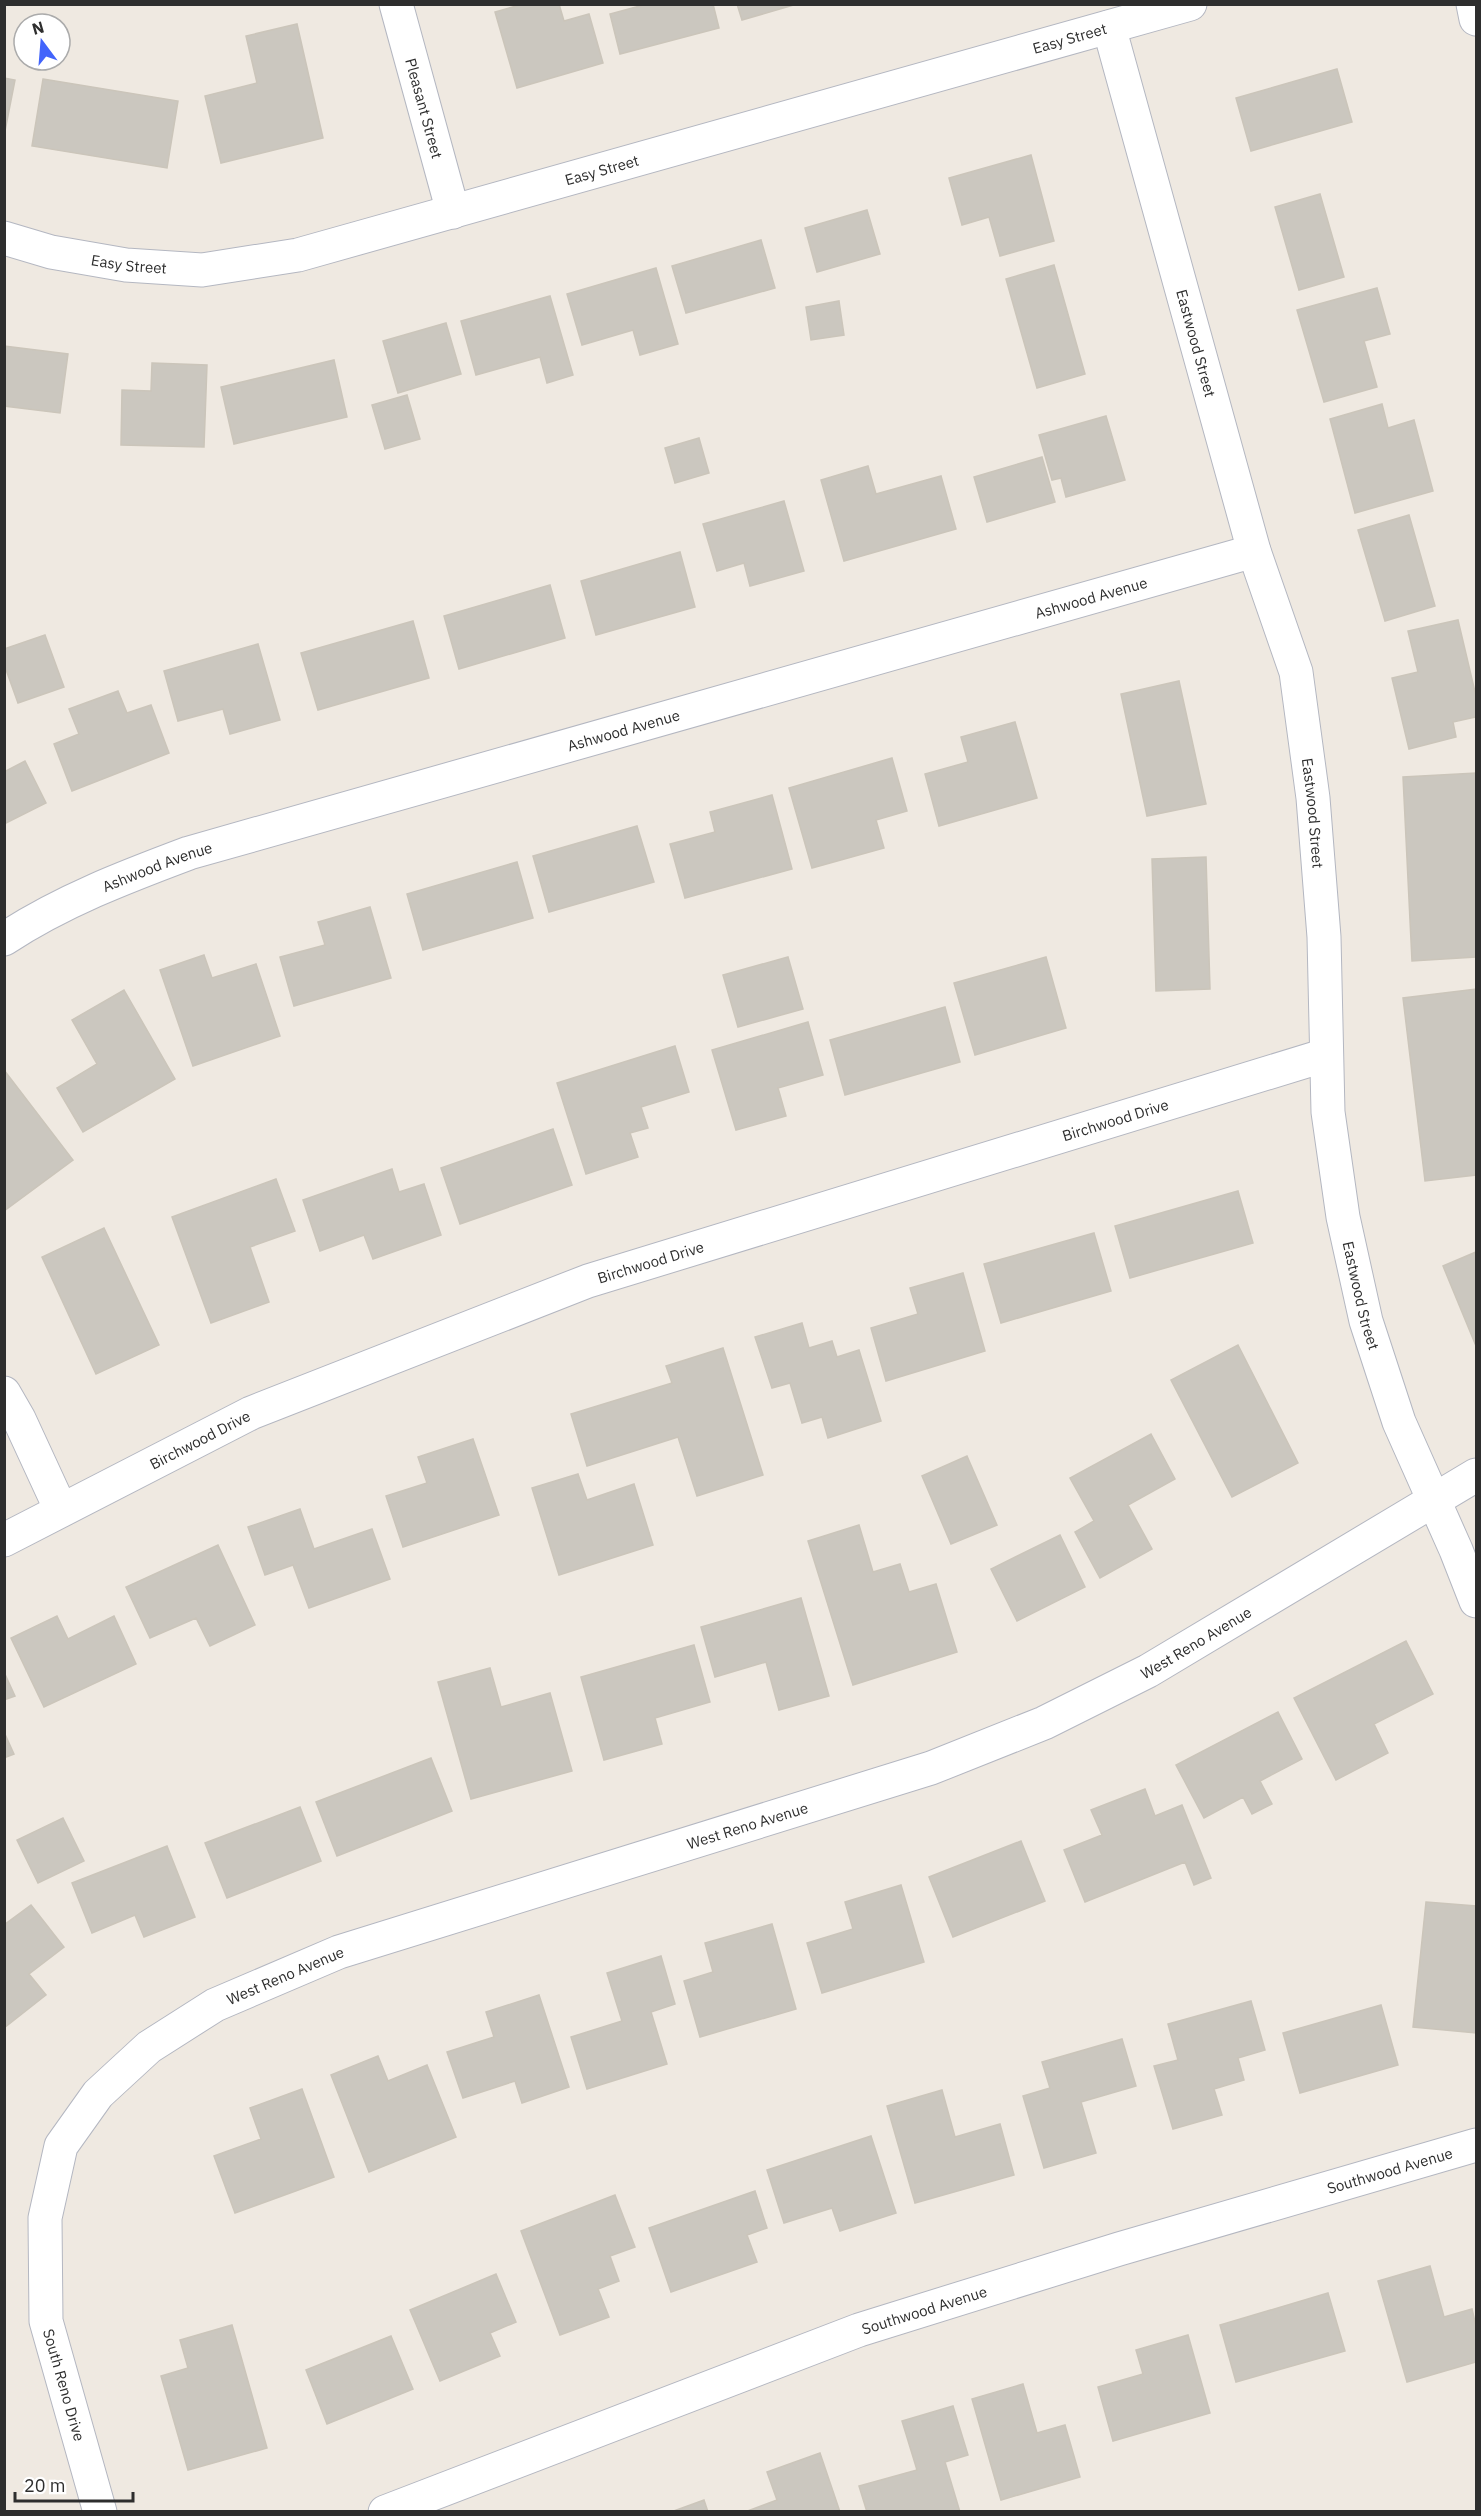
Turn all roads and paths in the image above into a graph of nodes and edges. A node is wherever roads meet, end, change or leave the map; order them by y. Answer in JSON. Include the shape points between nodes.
{"nodes":[{"id":1,"x":396,"y":4,"type":"edge"},
{"id":2,"x":1190,"y":4,"type":"edge"},
{"id":3,"x":1473,"y":4,"type":"edge"},
{"id":4,"x":1476,"y":19,"type":"edge"},
{"id":5,"x":1109,"y":27,"type":"junction"},
{"id":6,"x":453,"y":212,"type":"junction"},
{"id":7,"x":4,"y":238,"type":"edge"},
{"id":8,"x":1254,"y":551,"type":"junction"},
{"id":9,"x":4,"y":939,"type":"edge"},
{"id":10,"x":1326,"y":1055,"type":"junction"},
{"id":11,"x":4,"y":1393,"type":"edge"},
{"id":12,"x":1476,"y":1475,"type":"edge"},
{"id":13,"x":1434,"y":1501,"type":"junction"},
{"id":14,"x":61,"y":1510,"type":"junction"},
{"id":15,"x":4,"y":1540,"type":"edge"},
{"id":16,"x":1476,"y":1601,"type":"edge"},
{"id":17,"x":1476,"y":2145,"type":"edge"},
{"id":18,"x":52,"y":2186,"type":"joint"},
{"id":19,"x":100,"y":2511,"type":"edge"},
{"id":20,"x":385,"y":2511,"type":"edge"}],
"edges":[{"from":1,"to":6,"type":"street","name":"Pleasant Street"},
{"from":2,"to":5,"type":"street","name":"Easy Street"},
{"from":3,"to":4,"type":"street"},
{"from":5,"to":6,"type":"street","name":"Easy Street"},
{"from":5,"to":8,"type":"street","name":"Eastwood Street"},
{"from":6,"to":7,"type":"street","name":"Easy Street","via":[[298,255],[202,270],[126,265],[51,252]]},
{"from":8,"to":9,"type":"street","name":"Ashwood Avenue","via":[[189,853],[106,884]]},
{"from":8,"to":10,"type":"street","name":"Eastwood Street","via":[[1296,672],[1315,821],[1324,937]]},
{"from":10,"to":13,"type":"street","name":"Eastwood Street","via":[[1328,1112],[1343,1217],[1366,1321],[1400,1422]]},
{"from":10,"to":14,"type":"street","name":"Birchwood Drive","via":[[588,1281],[250,1413]]},
{"from":11,"to":14,"type":"street"},
{"from":12,"to":13,"type":"street","name":"West Reno Avenue"},
{"from":13,"to":16,"type":"street","name":"Eastwood Street"},
{"from":13,"to":18,"type":"street","name":"West Reno Avenue","via":[[1148,1671],[1044,1723],[931,1768],[339,1952],[215,2005],[150,2047],[98,2094],[61,2146]]},
{"from":14,"to":15,"type":"street","name":"Birchwood Drive"},
{"from":17,"to":20,"type":"street","name":"Southwood Avenue","via":[[859,2330]]},
{"from":18,"to":19,"type":"street","name":"South Reno Drive","via":[[45,2218],[46,2321]]}]}
